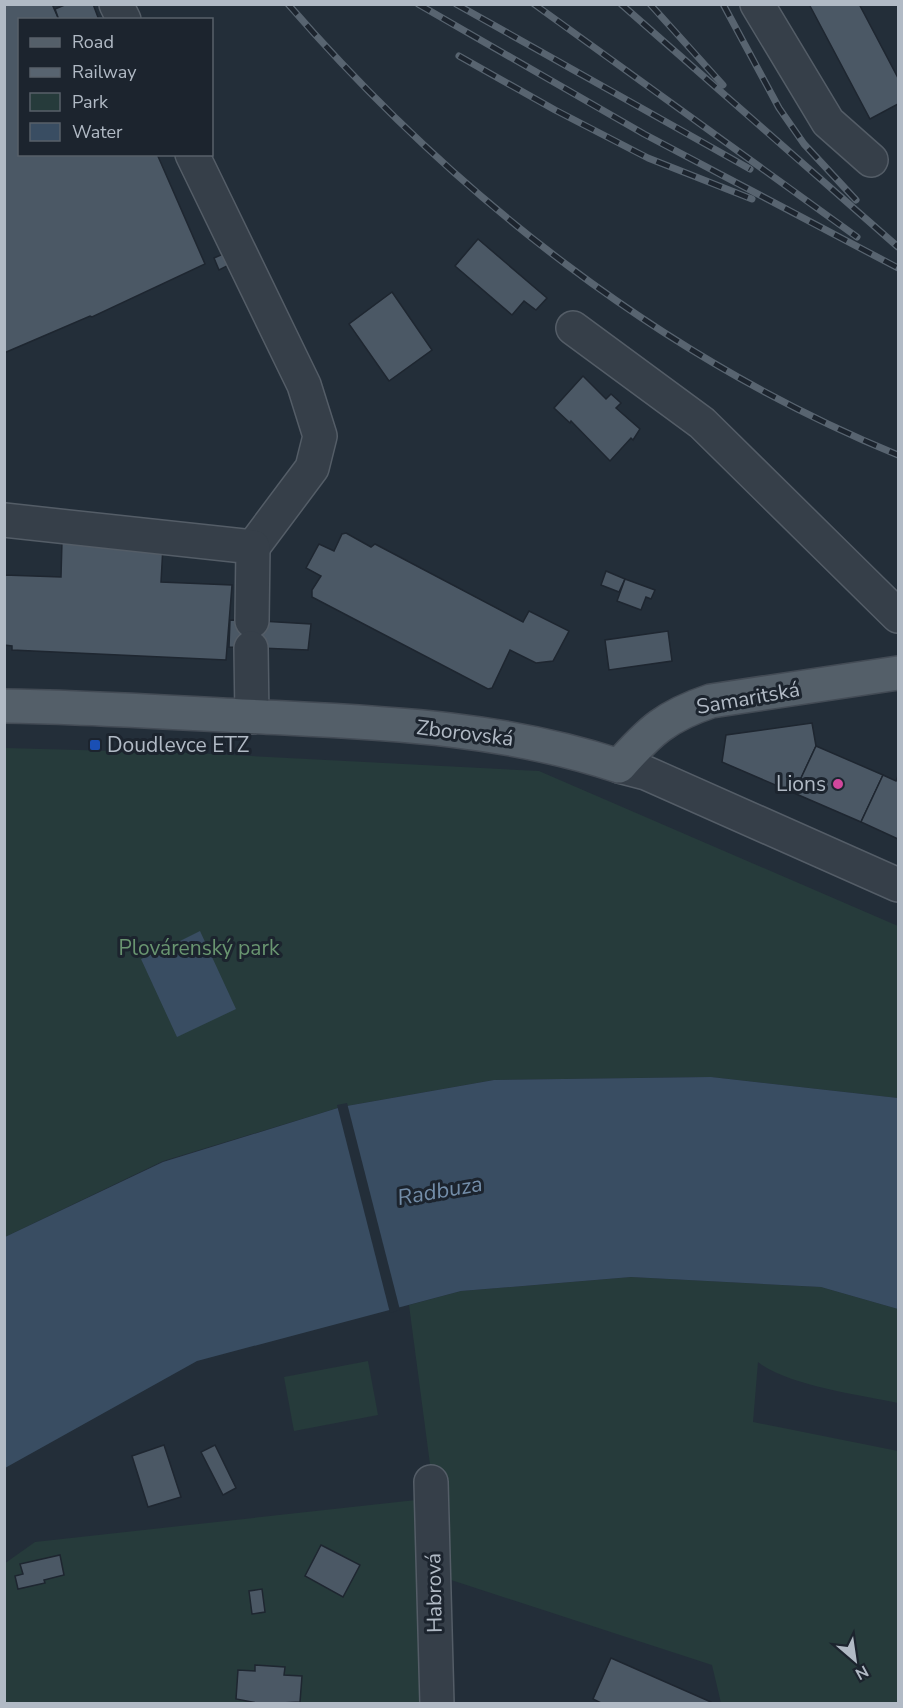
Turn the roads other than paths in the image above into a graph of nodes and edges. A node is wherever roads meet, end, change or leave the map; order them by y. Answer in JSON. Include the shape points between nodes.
{"nodes":[{"id":1,"x":116,"y":4,"type":"edge"},
{"id":2,"x":757,"y":4,"type":"edge"},
{"id":3,"x":123,"y":18,"type":"edge"},
{"id":4,"x":193,"y":156,"type":"edge"},
{"id":5,"x":871,"y":160,"type":"dead end"},
{"id":6,"x":573,"y":328,"type":"dead end"},
{"id":7,"x":4,"y":520,"type":"edge"},
{"id":8,"x":253,"y":547,"type":"junction"},
{"id":9,"x":898,"y":616,"type":"edge"},
{"id":10,"x":898,"y":673,"type":"edge"},
{"id":11,"x":4,"y":706,"type":"edge"},
{"id":12,"x":252,"y":717,"type":"junction"},
{"id":13,"x":619,"y":766,"type":"junction"},
{"id":14,"x":898,"y":885,"type":"edge"},
{"id":15,"x":431,"y":1482,"type":"dead end"},
{"id":16,"x":436,"y":1704,"type":"edge"}],
"edges":[{"from":1,"to":3,"type":"street"},
{"from":2,"to":5,"type":"street","via":[[828,122]]},
{"from":4,"to":8,"type":"street","via":[[304,385],[320,436],[312,468]]},
{"from":6,"to":9,"type":"street","via":[[702,423]]},
{"from":7,"to":8,"type":"street"},
{"from":8,"to":12,"type":"street"},
{"from":10,"to":13,"type":"main road","name":"Samaritská","via":[[711,701],[670,717]]},
{"from":11,"to":12,"type":"main road","name":"Zborovská"},
{"from":12,"to":13,"type":"main road","name":"Zborovská","via":[[442,728],[567,748]]},
{"from":13,"to":14,"type":"street","name":"Zborovská","via":[[646,773]]},
{"from":15,"to":16,"type":"street","name":"Habrová"}]}
